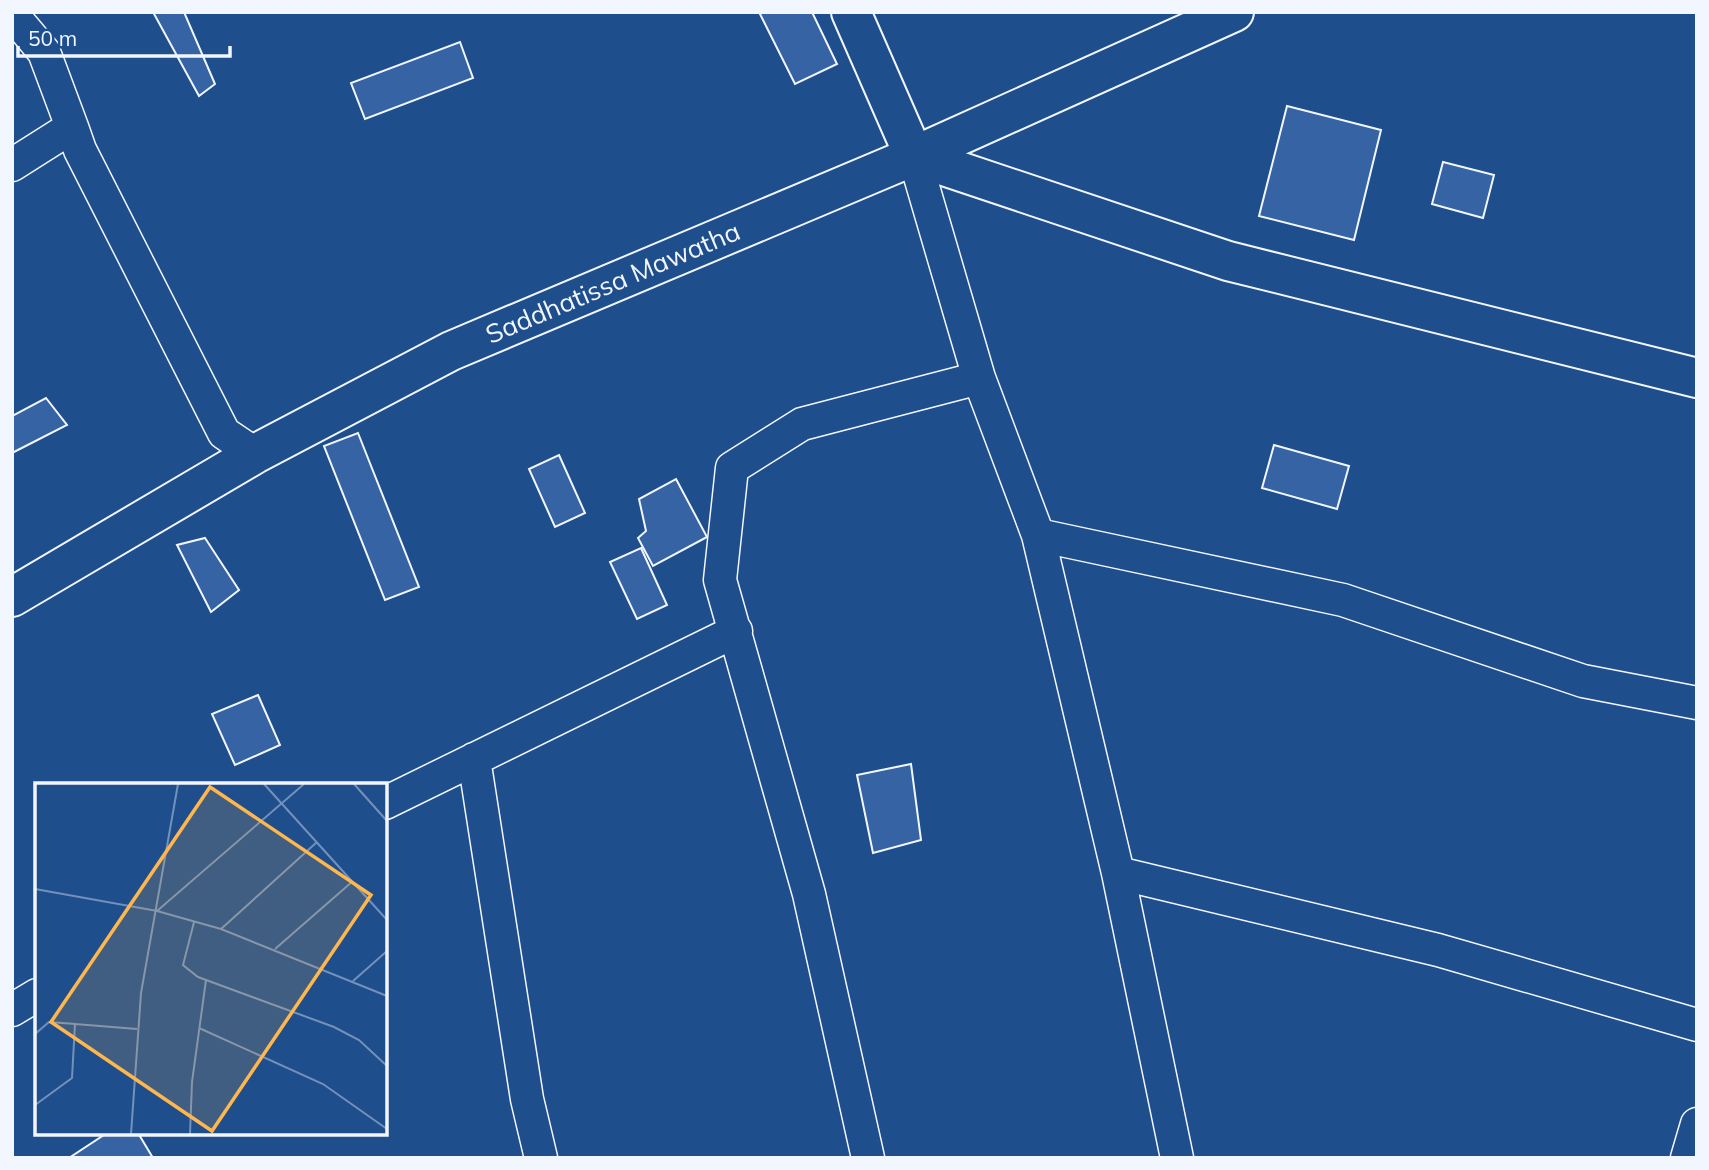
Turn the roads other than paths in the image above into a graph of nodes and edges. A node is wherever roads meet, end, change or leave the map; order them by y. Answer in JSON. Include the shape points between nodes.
{"nodes":[{"id":1,"x":851,"y":12,"type":"edge"},
{"id":2,"x":1234,"y":12,"type":"edge"},
{"id":3,"x":12,"y":13,"type":"edge"},
{"id":4,"x":72,"y":127,"type":"junction"},
{"id":5,"x":914,"y":156,"type":"junction"},
{"id":6,"x":12,"y":165,"type":"edge"},
{"id":7,"x":979,"y":378,"type":"junction"},
{"id":8,"x":1697,"y":378,"type":"edge"},
{"id":9,"x":255,"y":454,"type":"junction"},
{"id":10,"x":1038,"y":535,"type":"junction"},
{"id":11,"x":12,"y":597,"type":"edge"},
{"id":12,"x":736,"y":631,"type":"junction"},
{"id":13,"x":1697,"y":704,"type":"edge"},
{"id":14,"x":474,"y":759,"type":"junction"},
{"id":15,"x":387,"y":802,"type":"edge"},
{"id":16,"x":1118,"y":873,"type":"junction"},
{"id":17,"x":35,"y":996,"type":"edge"},
{"id":18,"x":12,"y":1010,"type":"edge"},
{"id":19,"x":1697,"y":1025,"type":"edge"},
{"id":20,"x":1697,"y":1124,"type":"edge"},
{"id":21,"x":541,"y":1158,"type":"edge"},
{"id":22,"x":868,"y":1158,"type":"edge"},
{"id":23,"x":1177,"y":1158,"type":"edge"},
{"id":24,"x":1687,"y":1158,"type":"edge"}],
"edges":[{"from":1,"to":5,"type":"main road"},
{"from":2,"to":5,"type":"main road","name":"Saddhatissa Mawatha"},
{"from":3,"to":4,"type":"street","via":[[44,52]]},
{"from":4,"to":6,"type":"street"},
{"from":4,"to":9,"type":"street","via":[[224,433]]},
{"from":5,"to":7,"type":"street"},
{"from":5,"to":8,"type":"main road","via":[[1228,261]]},
{"from":5,"to":9,"type":"main road","name":"Saddhatissa Mawatha","via":[[451,351]]},
{"from":7,"to":10,"type":"street"},
{"from":7,"to":12,"type":"street","via":[[802,424],[732,468],[720,580]]},
{"from":9,"to":11,"type":"main road","name":"Saddhatissa Mawatha"},
{"from":10,"to":13,"type":"street","via":[[1343,600],[1583,681]]},
{"from":10,"to":16,"type":"street"},
{"from":12,"to":14,"type":"street"},
{"from":12,"to":22,"type":"street","via":[[809,894]]},
{"from":14,"to":15,"type":"street"},
{"from":14,"to":21,"type":"street","via":[[527,1099]]},
{"from":16,"to":19,"type":"street","via":[[1438,950]]},
{"from":16,"to":23,"type":"street"},
{"from":17,"to":18,"type":"street"},
{"from":20,"to":24,"type":"street"}]}
